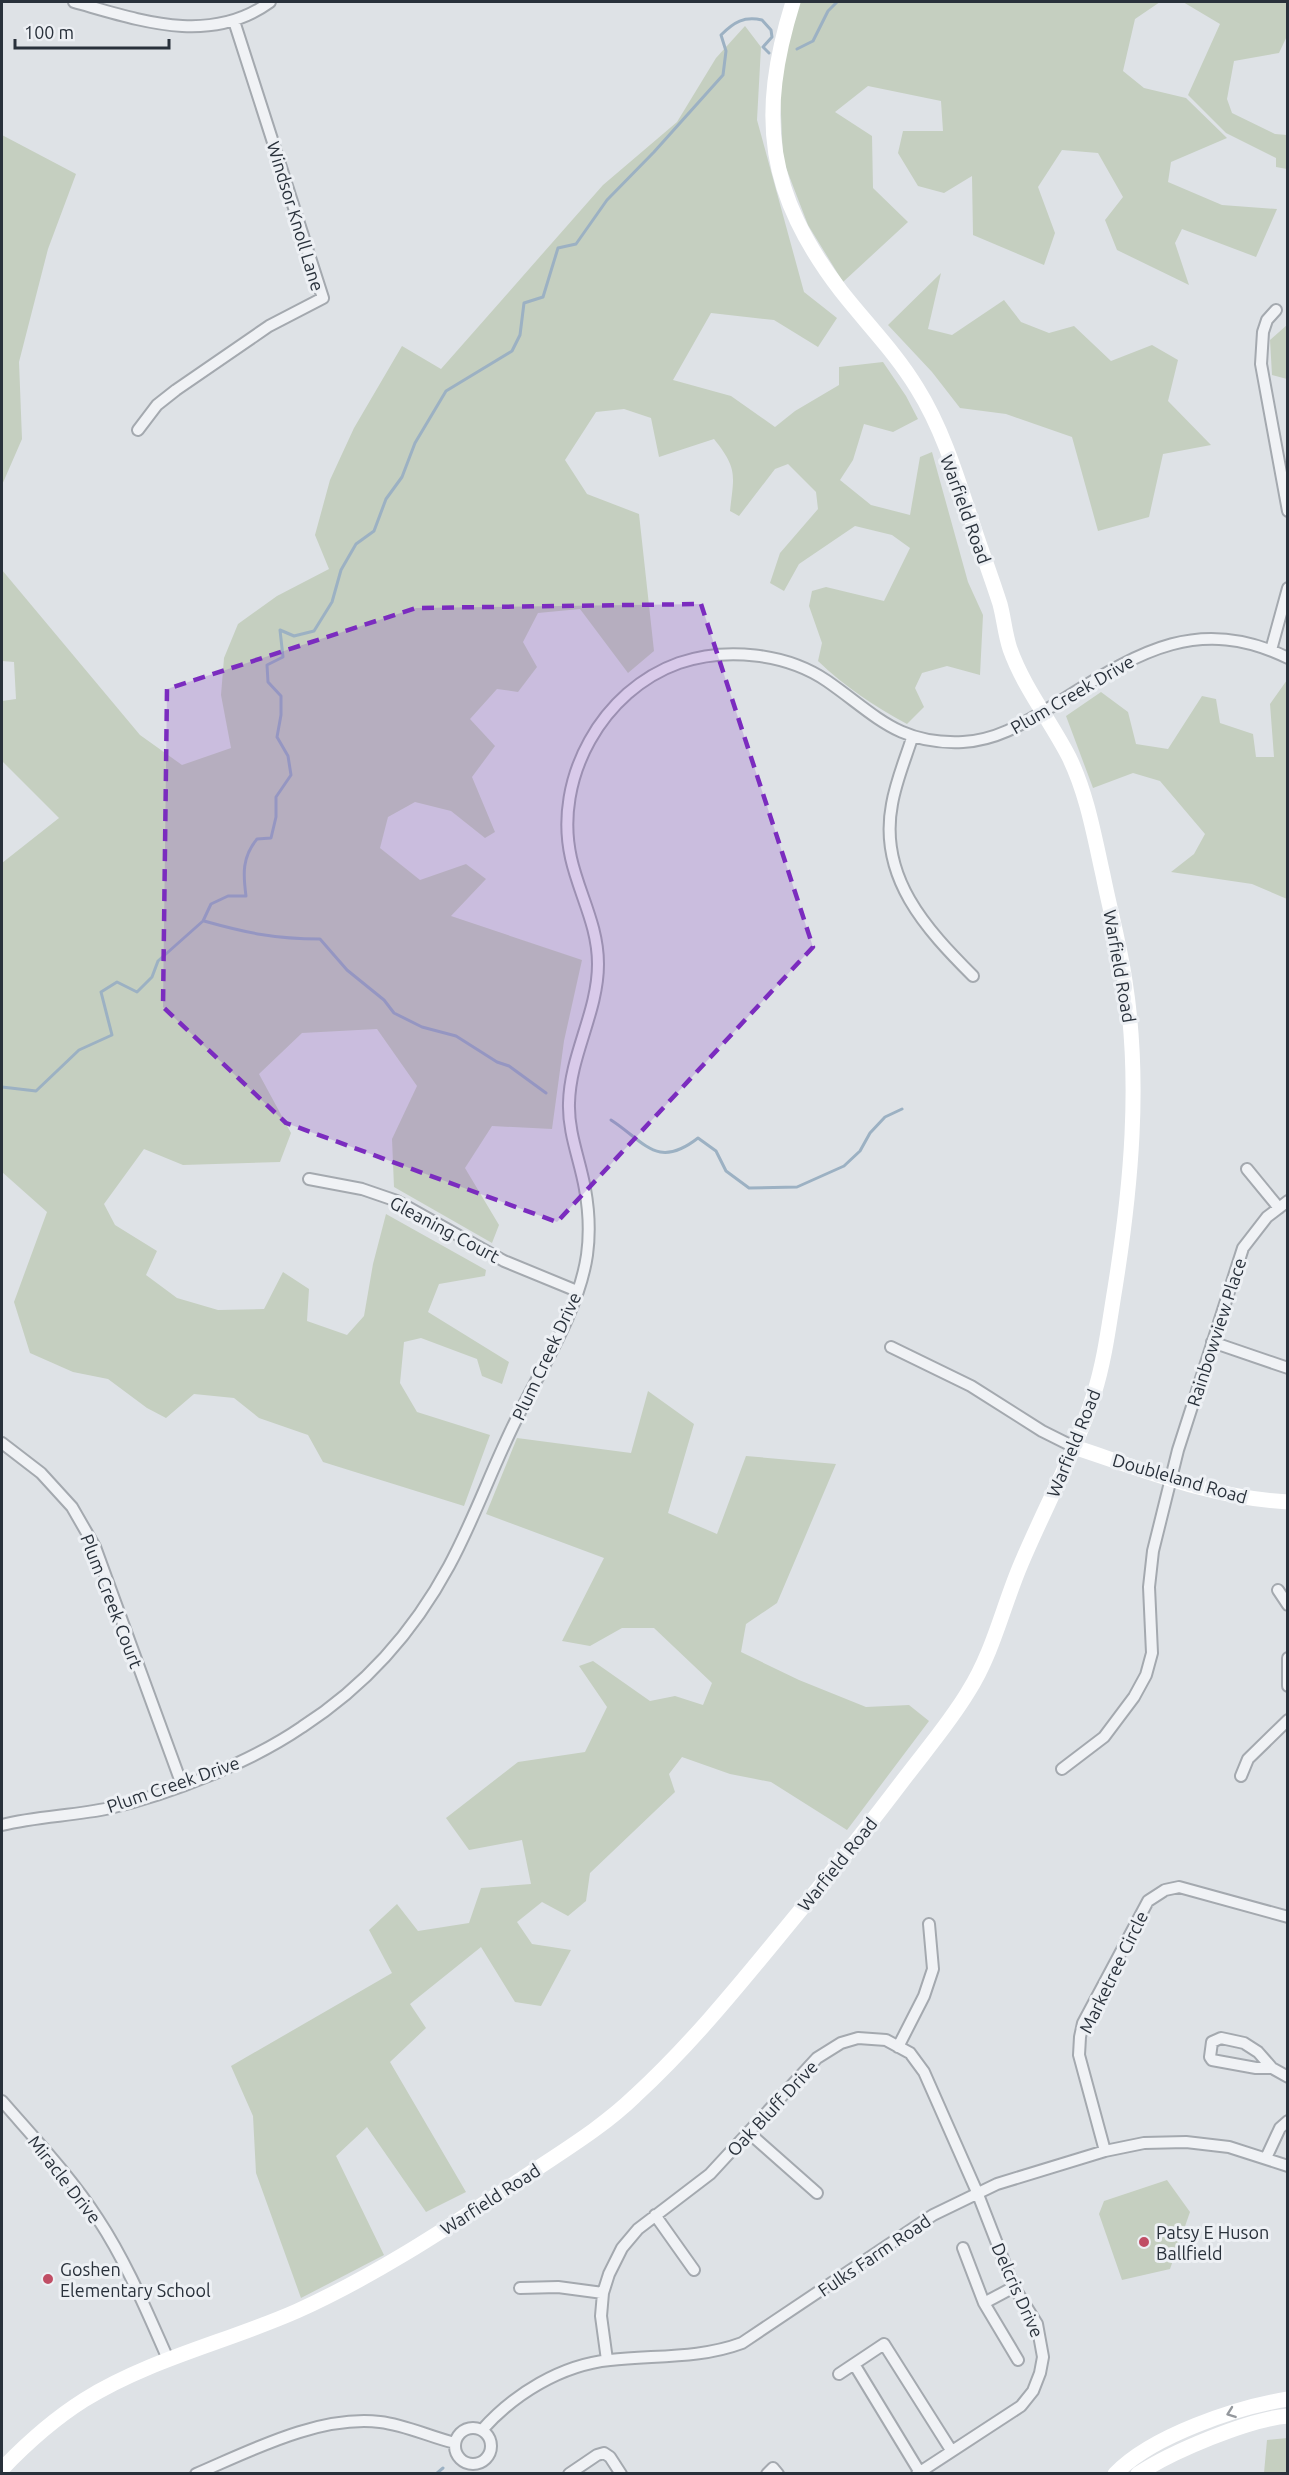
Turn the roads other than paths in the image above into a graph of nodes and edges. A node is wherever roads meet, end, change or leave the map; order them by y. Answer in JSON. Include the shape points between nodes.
{"nodes":[{"id":1,"x":74,"y":2,"type":"edge"},
{"id":2,"x":270,"y":2,"type":"edge"},
{"id":3,"x":793,"y":2,"type":"edge"},
{"id":4,"x":234,"y":21,"type":"junction"},
{"id":5,"x":1276,"y":310,"type":"dead end"},
{"id":6,"x":138,"y":430,"type":"dead end"},
{"id":7,"x":1287,"y":511,"type":"edge"},
{"id":8,"x":1287,"y":588,"type":"edge"},
{"id":9,"x":1271,"y":650,"type":"junction"},
{"id":10,"x":1287,"y":658,"type":"edge"},
{"id":11,"x":1043,"y":712,"type":"junction"},
{"id":12,"x":912,"y":738,"type":"junction"},
{"id":13,"x":973,"y":976,"type":"dead end"},
{"id":14,"x":1247,"y":1169,"type":"dead end"},
{"id":15,"x":309,"y":1179,"type":"dead end"},
{"id":16,"x":1283,"y":1204,"type":"edge"},
{"id":17,"x":577,"y":1291,"type":"junction"},
{"id":18,"x":1212,"y":1342,"type":"junction"},
{"id":19,"x":891,"y":1347,"type":"dead end"},
{"id":20,"x":1287,"y":1368,"type":"edge"},
{"id":21,"x":2,"y":1443,"type":"edge"},
{"id":22,"x":1074,"y":1447,"type":"junction"},
{"id":23,"x":1171,"y":1479,"type":"junction"},
{"id":24,"x":1287,"y":1502,"type":"edge"},
{"id":25,"x":1278,"y":1590,"type":"dead end"},
{"id":26,"x":1287,"y":1605,"type":"edge"},
{"id":27,"x":1287,"y":1658,"type":"edge"},
{"id":28,"x":1287,"y":1686,"type":"edge"},
{"id":29,"x":1287,"y":1720,"type":"edge"},
{"id":30,"x":1062,"y":1769,"type":"dead end"},
{"id":31,"x":1241,"y":1776,"type":"dead end"},
{"id":32,"x":182,"y":1785,"type":"junction"},
{"id":33,"x":2,"y":1825,"type":"edge"},
{"id":34,"x":1287,"y":1917,"type":"edge"},
{"id":35,"x":929,"y":1924,"type":"dead end"},
{"id":36,"x":898,"y":2047,"type":"junction"},
{"id":37,"x":1272,"y":2068,"type":"junction"},
{"id":38,"x":1287,"y":2077,"type":"edge"},
{"id":39,"x":2,"y":2101,"type":"edge"},
{"id":40,"x":1287,"y":2121,"type":"edge"},
{"id":41,"x":748,"y":2132,"type":"junction"},
{"id":42,"x":1105,"y":2151,"type":"junction"},
{"id":43,"x":1266,"y":2158,"type":"junction"},
{"id":44,"x":1287,"y":2166,"type":"edge"},
{"id":45,"x":977,"y":2192,"type":"junction"},
{"id":46,"x":817,"y":2193,"type":"dead end"},
{"id":47,"x":655,"y":2215,"type":"junction"},
{"id":48,"x":963,"y":2248,"type":"dead end"},
{"id":49,"x":694,"y":2270,"type":"dead end"},
{"id":50,"x":1014,"y":2287,"type":"junction"},
{"id":51,"x":520,"y":2288,"type":"dead end"},
{"id":52,"x":603,"y":2293,"type":"junction"},
{"id":53,"x":984,"y":2303,"type":"junction"},
{"id":54,"x":168,"y":2359,"type":"junction"},
{"id":55,"x":607,"y":2360,"type":"junction"},
{"id":56,"x":1018,"y":2360,"type":"dead end"},
{"id":57,"x":854,"y":2364,"type":"junction"},
{"id":58,"x":839,"y":2374,"type":"dead end"},
{"id":59,"x":1287,"y":2399,"type":"edge"},
{"id":60,"x":1287,"y":2416,"type":"edge"},
{"id":61,"x":482,"y":2430,"type":"junction"},
{"id":62,"x":455,"y":2443,"type":"junction"},
{"id":63,"x":951,"y":2450,"type":"junction"},
{"id":64,"x":482,"y":2468,"type":"edge"},
{"id":65,"x":2,"y":2469,"type":"edge"},
{"id":66,"x":918,"y":2472,"type":"edge"},
{"id":67,"x":196,"y":2474,"type":"edge"},
{"id":68,"x":569,"y":2474,"type":"edge"},
{"id":69,"x":621,"y":2474,"type":"edge"},
{"id":70,"x":767,"y":2474,"type":"edge"},
{"id":71,"x":778,"y":2474,"type":"edge"},
{"id":72,"x":1115,"y":2474,"type":"edge"},
{"id":73,"x":1138,"y":2474,"type":"edge"}],
"edges":[{"from":1,"to":4,"type":"street","via":[[166,26]]},
{"from":2,"to":4,"type":"street"},
{"from":3,"to":11,"type":"street","name":"Warfield Road","via":[[771,109],[782,183],[820,262],[925,401],[970,515],[1001,609],[1007,643]]},
{"from":4,"to":6,"type":"street","name":"Windsor Knoll Lane","via":[[323,298],[269,326],[176,390],[157,405]]},
{"from":5,"to":7,"type":"street","via":[[1263,332],[1261,364]]},
{"from":8,"to":9,"type":"street"},
{"from":9,"to":10,"type":"street","name":"Plum Creek Drive"},
{"from":9,"to":11,"type":"street","name":"Plum Creek Drive","via":[[1219,639],[1166,645],[1126,660]]},
{"from":11,"to":12,"type":"street","name":"Plum Creek Drive","via":[[1011,731],[981,741]]},
{"from":11,"to":22,"type":"street","name":"Warfield Road","via":[[1070,760],[1087,805],[1125,975],[1132,1031],[1131,1156],[1126,1217],[1102,1364]]},
{"from":12,"to":13,"type":"street","via":[[891,807],[895,867],[920,919]]},
{"from":12,"to":17,"type":"street","name":"Plum Creek Drive","via":[[878,721],[822,677],[785,661],[752,654],[709,656],[679,663],[632,689],[602,720],[582,754],[569,797],[568,818],[570,857],[592,919],[598,963],[593,1004],[573,1063],[569,1101],[570,1130],[589,1221],[587,1258]]},
{"from":14,"to":16,"type":"street"},
{"from":15,"to":17,"type":"street","name":"Gleaning Court","via":[[362,1189],[398,1201],[504,1261]]},
{"from":16,"to":18,"type":"street","name":"Rainbowview Place","via":[[1267,1217],[1243,1248]]},
{"from":17,"to":32,"type":"street","name":"Plum Creek Drive","via":[[452,1560],[404,1636],[358,1684],[303,1727],[247,1759]]},
{"from":18,"to":20,"type":"street"},
{"from":18,"to":23,"type":"street","name":"Rainbowview Place"},
{"from":19,"to":22,"type":"street","via":[[971,1386]]},
{"from":21,"to":32,"type":"street","name":"Plum Creek Court","via":[[41,1473],[72,1507],[95,1547]]},
{"from":22,"to":23,"type":"street","name":"Doubleland Road"},
{"from":22,"to":54,"type":"street","name":"Warfield Road","via":[[1016,1577],[984,1664],[958,1709],[838,1864],[696,2035],[639,2092],[572,2145],[453,2224],[350,2286],[289,2315]]},
{"from":23,"to":24,"type":"street","name":"Doubleland Road","via":[[1215,1492]]},
{"from":23,"to":30,"type":"street","name":"Rainbowview Place","via":[[1153,1551],[1149,1587],[1152,1653],[1146,1675],[1104,1737]]},
{"from":25,"to":26,"type":"street"},
{"from":27,"to":28,"type":"street"},
{"from":29,"to":31,"type":"street","via":[[1248,1759]]},
{"from":32,"to":33,"type":"street","name":"Plum Creek Drive","via":[[110,1808]]},
{"from":34,"to":42,"type":"street","name":"Marketree Circle","via":[[1179,1887],[1165,1890],[1148,1901],[1083,2023],[1080,2037],[1079,2055]]},
{"from":35,"to":36,"type":"street","via":[[933,1970]]},
{"from":36,"to":41,"type":"street","name":"Oak Bluff Drive","via":[[886,2040],[858,2038],[841,2043],[817,2058]]},
{"from":36,"to":45,"type":"street","name":"Oak Bluff Drive","via":[[910,2053],[924,2072]]},
{"from":37,"to":37,"type":"street","via":[[1244,2043],[1221,2038],[1212,2042],[1212,2060]]},
{"from":37,"to":38,"type":"street"},
{"from":39,"to":54,"type":"street","name":"Miracle Drive","via":[[99,2220],[130,2275]]},
{"from":40,"to":43,"type":"street"},
{"from":41,"to":46,"type":"street"},
{"from":41,"to":47,"type":"street","name":"Oak Bluff Drive","via":[[711,2174]]},
{"from":42,"to":43,"type":"street","name":"Fulks Farm Road","via":[[1186,2142],[1229,2147]]},
{"from":42,"to":45,"type":"street","name":"Fulks Farm Road"},
{"from":43,"to":44,"type":"street","name":"Fulks Farm Road"},
{"from":45,"to":50,"type":"street","name":"Delcris Drive"},
{"from":45,"to":55,"type":"street","name":"Fulks Farm Road","via":[[933,2215],[742,2343],[698,2355]]},
{"from":47,"to":49,"type":"street"},
{"from":47,"to":52,"type":"street","name":"Oak Bluff Drive","via":[[622,2248]]},
{"from":48,"to":53,"type":"street"},
{"from":50,"to":53,"type":"street"},
{"from":50,"to":63,"type":"street","name":"Delcris Drive","via":[[1037,2324],[1041,2339],[1042,2356],[1033,2391],[1022,2406]]},
{"from":51,"to":52,"type":"street","via":[[558,2287]]},
{"from":52,"to":55,"type":"street","name":"Oak Bluff Drive","via":[[601,2316]]},
{"from":53,"to":56,"type":"street"},
{"from":54,"to":65,"type":"street","name":"Warfield Road","via":[[81,2402],[45,2428]]},
{"from":55,"to":61,"type":"street","name":"Fulks Farm Road","via":[[545,2380],[496,2414]]},
{"from":57,"to":58,"type":"street"},
{"from":57,"to":63,"type":"street","via":[[884,2344]]},
{"from":57,"to":66,"type":"street"},
{"from":59,"to":72,"type":"street","one_way":true,"via":[[1254,2404],[1180,2433],[1132,2459]]},
{"from":60,"to":73,"type":"street","via":[[1243,2426]]},
{"from":61,"to":62,"type":"street","via":[[465,2430]]},
{"from":61,"to":64,"type":"street","via":[[491,2446]]},
{"from":62,"to":64,"type":"street","via":[[461,2459]]},
{"from":62,"to":67,"type":"street","via":[[382,2422],[340,2422],[315,2426]]},
{"from":63,"to":66,"type":"street","name":"Delcris Drive"},
{"from":68,"to":69,"type":"street","via":[[604,2453]]},
{"from":70,"to":71,"type":"street","via":[[773,2468]]}]}
